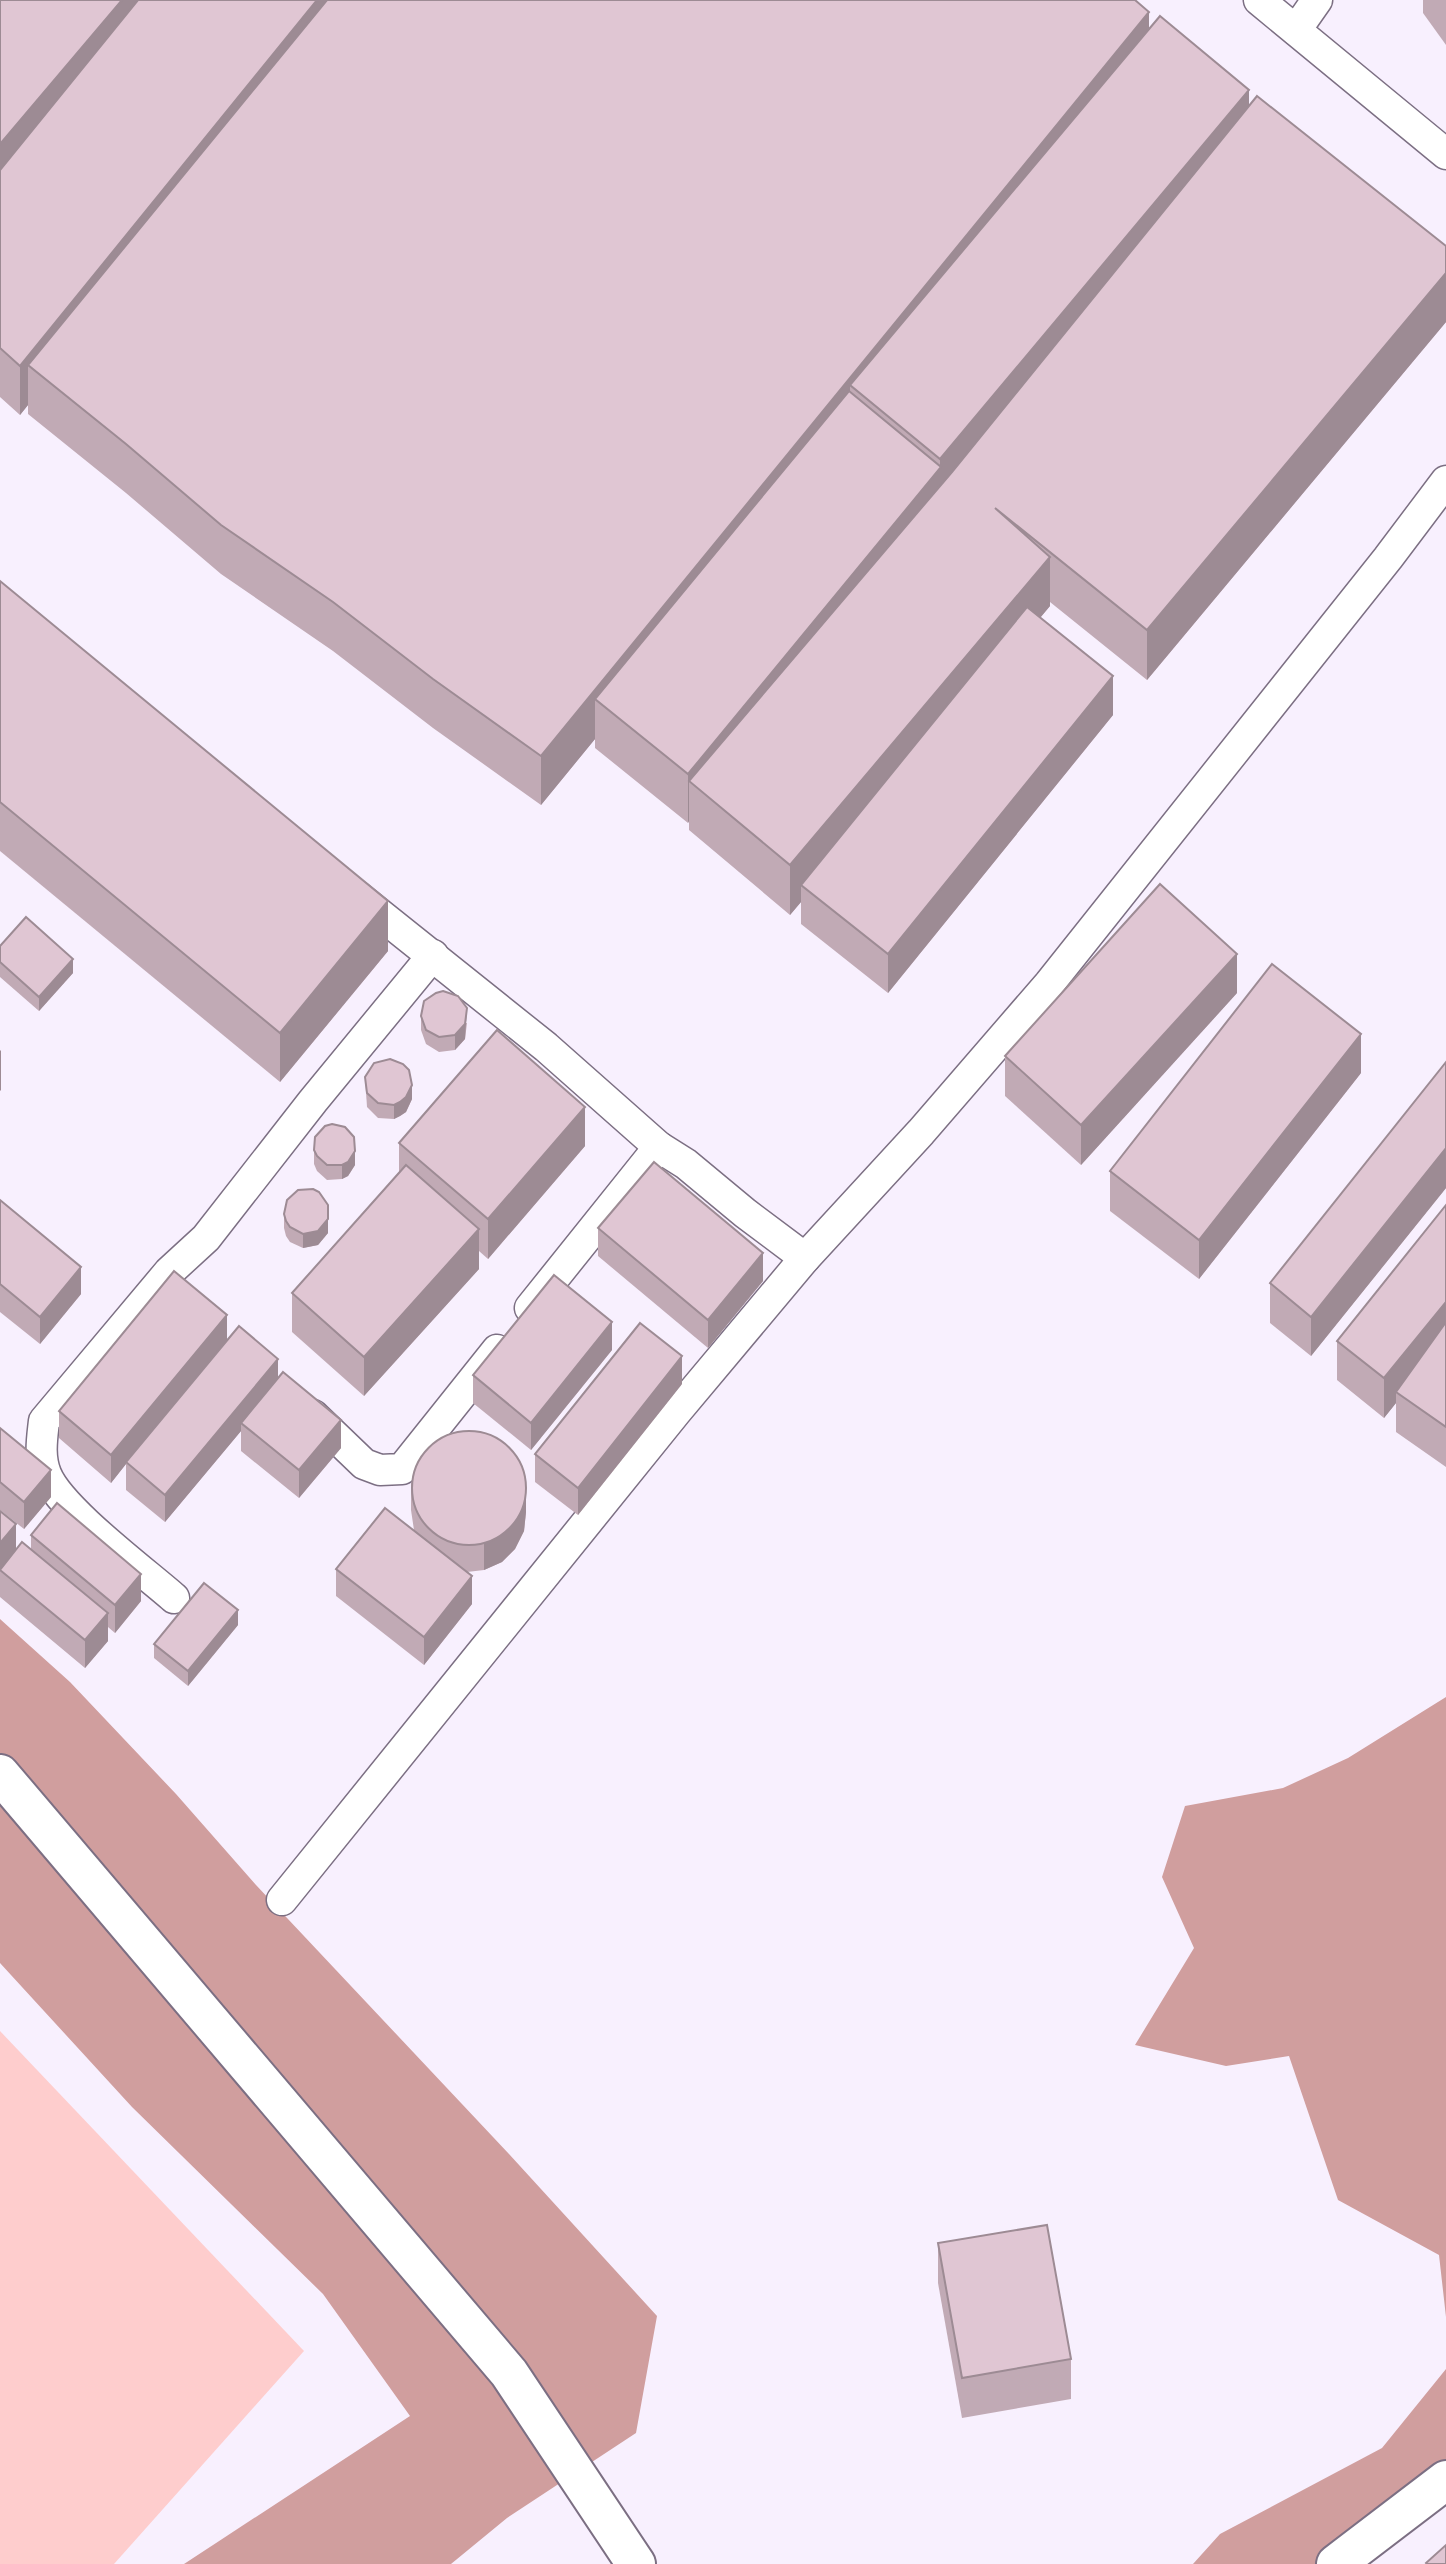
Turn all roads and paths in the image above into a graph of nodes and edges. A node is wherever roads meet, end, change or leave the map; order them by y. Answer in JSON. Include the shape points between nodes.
{"nodes":[{"id":1,"x":1259,"y":0,"type":"edge"},
{"id":2,"x":1317,"y":0,"type":"edge"},
{"id":3,"x":1296,"y":30,"type":"junction"},
{"id":4,"x":1446,"y":154,"type":"edge"},
{"id":5,"x":1446,"y":481,"type":"edge"},
{"id":6,"x":335,"y":879,"type":"edge"},
{"id":7,"x":433,"y":955,"type":"junction"},
{"id":8,"x":659,"y":1147,"type":"junction"},
{"id":9,"x":806,"y":1258,"type":"junction"},
{"id":10,"x":295,"y":1397,"type":"edge"},
{"id":11,"x":174,"y":1598,"type":"dead end"},
{"id":12,"x":0,"y":1774,"type":"edge"},
{"id":13,"x":282,"y":1900,"type":"dead end"},
{"id":14,"x":1446,"y":2480,"type":"edge"},
{"id":15,"x":636,"y":2564,"type":"edge"},
{"id":16,"x":1336,"y":2564,"type":"edge"}],
"edges":[{"from":1,"to":3,"type":"lane"},
{"from":2,"to":3,"type":"lane"},
{"from":3,"to":4,"type":"lane"},
{"from":5,"to":9,"type":"lane","via":[[1049,984]]},
{"from":6,"to":7,"type":"lane"},
{"from":7,"to":8,"type":"lane"},
{"from":7,"to":11,"type":"lane","via":[[206,1238],[178,1282],[44,1421],[40,1451],[47,1476],[70,1508]]},
{"from":8,"to":9,"type":"lane"},
{"from":8,"to":10,"type":"lane","via":[[402,1469],[380,1470],[364,1464]]},
{"from":9,"to":13,"type":"lane","via":[[559,1554]]},
{"from":12,"to":15,"type":"street","via":[[509,2373]]},
{"from":14,"to":16,"type":"street"}]}
